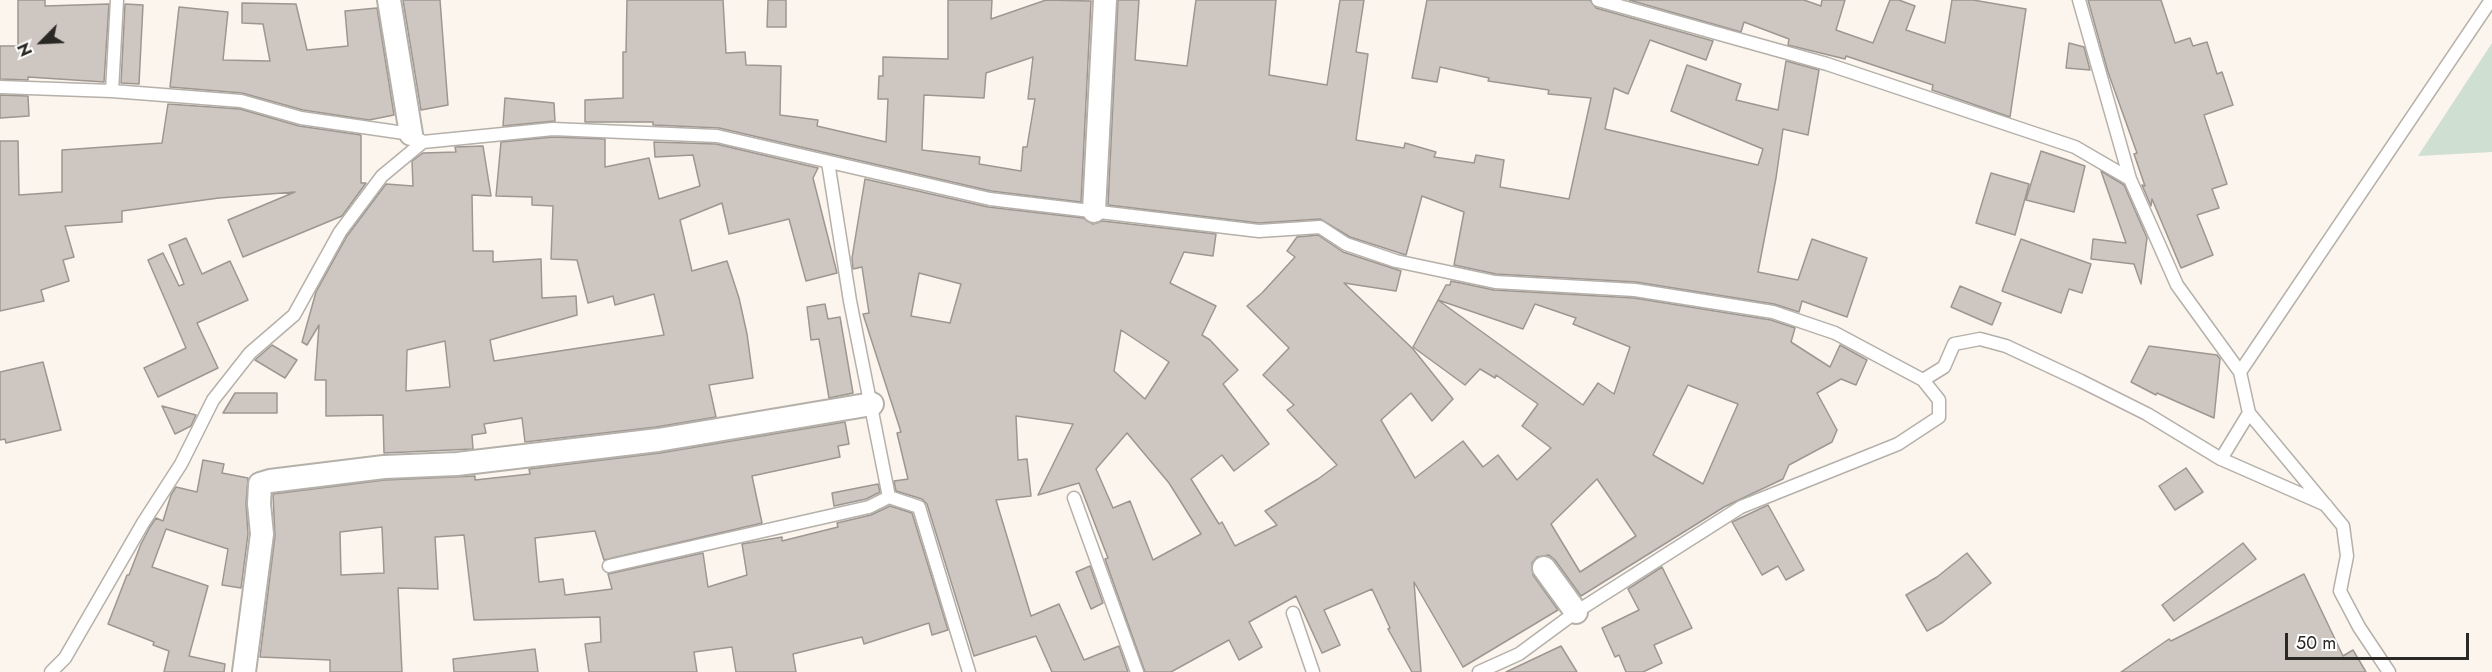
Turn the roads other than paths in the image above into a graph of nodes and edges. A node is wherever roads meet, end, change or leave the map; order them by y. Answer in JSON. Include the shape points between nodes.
{"nodes":[{"id":1,"x":117,"y":0,"type":"edge"},
{"id":2,"x":389,"y":0,"type":"edge"},
{"id":3,"x":1104,"y":0,"type":"edge"},
{"id":4,"x":1598,"y":0,"type":"edge"},
{"id":5,"x":2079,"y":0,"type":"edge"},
{"id":6,"x":2491,"y":0,"type":"edge"},
{"id":7,"x":0,"y":87,"type":"edge"},
{"id":8,"x":112,"y":91,"type":"junction"},
{"id":9,"x":417,"y":138,"type":"junction"},
{"id":10,"x":828,"y":162,"type":"junction"},
{"id":11,"x":2130,"y":179,"type":"junction"},
{"id":12,"x":1094,"y":211,"type":"junction"},
{"id":13,"x":2240,"y":372,"type":"junction"},
{"id":14,"x":1923,"y":380,"type":"junction"},
{"id":15,"x":872,"y":404,"type":"junction"},
{"id":16,"x":2249,"y":413,"type":"junction"},
{"id":17,"x":2221,"y":459,"type":"junction"},
{"id":18,"x":889,"y":497,"type":"junction"},
{"id":19,"x":1074,"y":498,"type":"dead end"},
{"id":20,"x":2326,"y":505,"type":"junction"},
{"id":21,"x":609,"y":566,"type":"dead end"},
{"id":22,"x":1544,"y":568,"type":"dead end"},
{"id":23,"x":1576,"y":612,"type":"junction"},
{"id":24,"x":1293,"y":613,"type":"dead end"},
{"id":25,"x":51,"y":672,"type":"edge"},
{"id":26,"x":243,"y":672,"type":"edge"},
{"id":27,"x":969,"y":672,"type":"edge"},
{"id":28,"x":1137,"y":672,"type":"edge"},
{"id":29,"x":1313,"y":672,"type":"edge"},
{"id":30,"x":1479,"y":672,"type":"edge"},
{"id":31,"x":2389,"y":672,"type":"edge"}],
"edges":[{"from":1,"to":8,"type":"lane"},
{"from":2,"to":9,"type":"street"},
{"from":3,"to":12,"type":"street"},
{"from":4,"to":11,"type":"lane","via":[[1827,64],[2075,147]]},
{"from":5,"to":11,"type":"lane"},
{"from":6,"to":13,"type":"lane"},
{"from":7,"to":8,"type":"lane"},
{"from":8,"to":9,"type":"lane","via":[[241,101],[301,118]]},
{"from":9,"to":10,"type":"lane","via":[[553,129],[717,136]]},
{"from":9,"to":25,"type":"lane","via":[[340,232],[294,315],[250,353],[213,400],[181,464],[65,658]]},
{"from":10,"to":12,"type":"lane","via":[[990,199]]},
{"from":10,"to":15,"type":"lane","via":[[850,300]]},
{"from":11,"to":13,"type":"lane","via":[[2177,285]]},
{"from":12,"to":14,"type":"lane","via":[[1259,231],[1320,227],[1346,244],[1396,261],[1494,282],[1635,290],[1773,312],[1835,333]]},
{"from":13,"to":16,"type":"lane"},
{"from":14,"to":17,"type":"lane","via":[[1944,367],[1954,344],[1980,339],[2006,346],[2147,414]]},
{"from":14,"to":23,"type":"lane","via":[[1939,400],[1940,417],[1898,444],[1741,507]]},
{"from":15,"to":18,"type":"lane"},
{"from":15,"to":26,"type":"street","via":[[658,440],[457,464],[384,467],[260,484],[262,534]]},
{"from":16,"to":17,"type":"lane"},
{"from":16,"to":20,"type":"lane"},
{"from":17,"to":20,"type":"lane"},
{"from":18,"to":21,"type":"lane","via":[[869,507]]},
{"from":18,"to":27,"type":"lane","via":[[919,507]]},
{"from":19,"to":28,"type":"lane"},
{"from":20,"to":31,"type":"lane","via":[[2343,526],[2347,556],[2340,591]]},
{"from":22,"to":23,"type":"street"},
{"from":23,"to":30,"type":"lane","via":[[1519,654]]},
{"from":24,"to":29,"type":"lane"}]}
